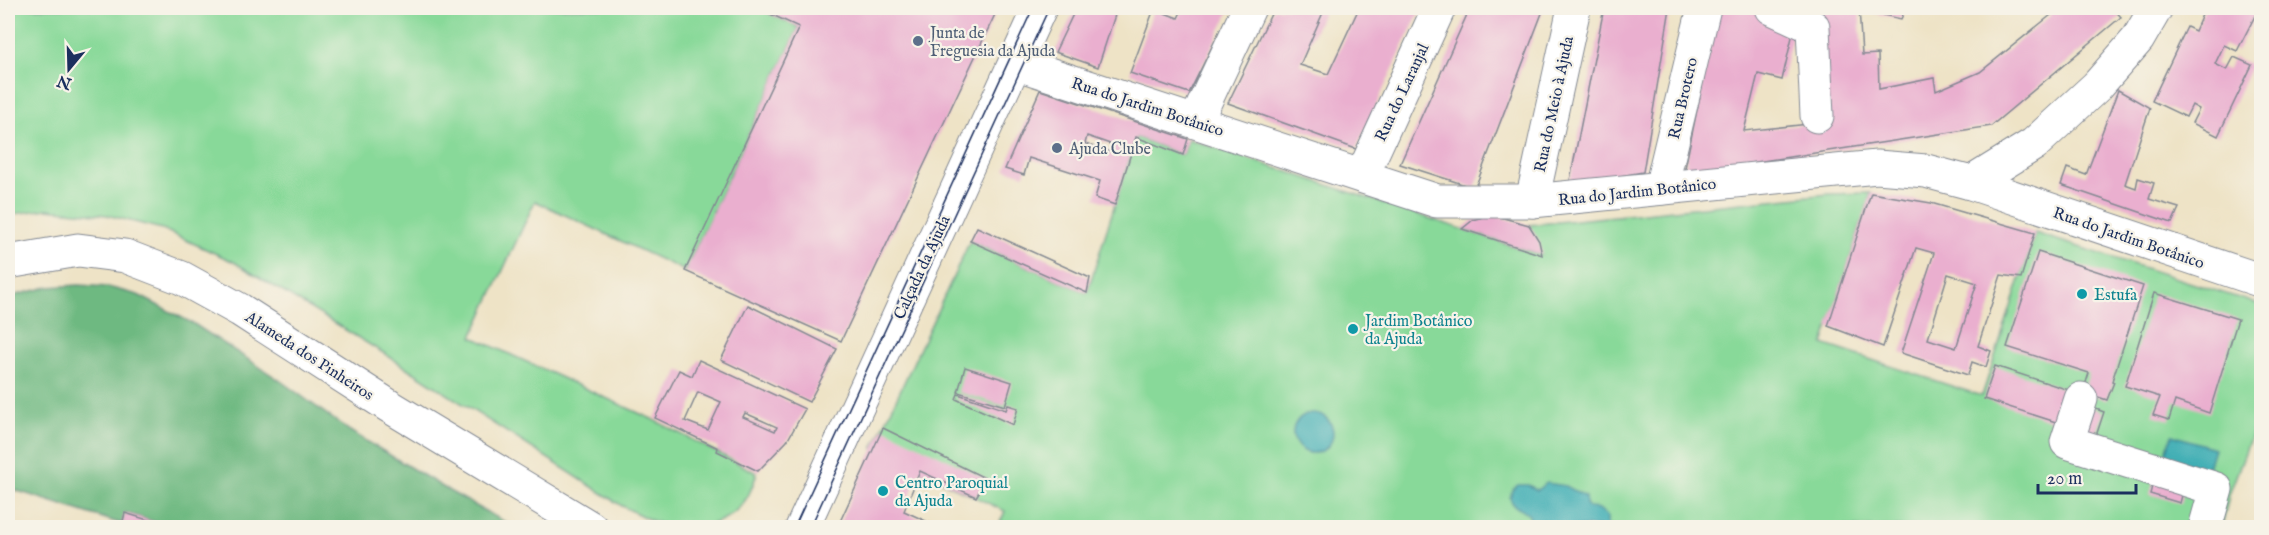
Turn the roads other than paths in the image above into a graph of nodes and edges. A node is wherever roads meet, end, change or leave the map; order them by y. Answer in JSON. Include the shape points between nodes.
{"nodes":[{"id":1,"x":1041,"y":8,"type":"edge"},
{"id":2,"x":1249,"y":8,"type":"edge"},
{"id":3,"x":1439,"y":8,"type":"edge"},
{"id":4,"x":1574,"y":8,"type":"edge"},
{"id":5,"x":1704,"y":8,"type":"edge"},
{"id":6,"x":1772,"y":8,"type":"edge"},
{"id":7,"x":2156,"y":8,"type":"edge"},
{"id":8,"x":1015,"y":63,"type":"junction"},
{"id":9,"x":1817,"y":116,"type":"dead end"},
{"id":10,"x":1196,"y":121,"type":"junction"},
{"id":11,"x":1362,"y":176,"type":"junction"},
{"id":12,"x":1971,"y":183,"type":"junction"},
{"id":13,"x":1661,"y":188,"type":"junction"},
{"id":14,"x":1532,"y":201,"type":"junction"},
{"id":15,"x":8,"y":261,"type":"edge"},
{"id":16,"x":2262,"y":281,"type":"edge"},
{"id":17,"x":2081,"y":399,"type":"dead end"},
{"id":18,"x":591,"y":528,"type":"edge"},
{"id":19,"x":802,"y":528,"type":"edge"},
{"id":20,"x":2205,"y":528,"type":"edge"}],
"edges":[{"from":1,"to":8,"type":"street","name":"Calçada da Ajuda"},
{"from":2,"to":10,"type":"street"},
{"from":3,"to":11,"type":"street","name":"Rua do Laranjal"},
{"from":4,"to":14,"type":"street","name":"Rua do Meio à Ajuda"},
{"from":5,"to":13,"type":"street","name":"Rua Brotero"},
{"from":6,"to":9,"type":"street","via":[[1814,27]]},
{"from":7,"to":12,"type":"street","via":[[2138,39],[2097,86],[2034,144]]},
{"from":8,"to":10,"type":"street","name":"Rua do Jardim Botânico"},
{"from":8,"to":19,"type":"street","name":"Calçada da Ajuda"},
{"from":10,"to":11,"type":"street","name":"Rua do Jardim Botânico"},
{"from":11,"to":14,"type":"street","name":"Rua do Jardim Botânico","via":[[1437,201]]},
{"from":12,"to":13,"type":"street","name":"Rua do Jardim Botânico","via":[[1926,171],[1876,167]]},
{"from":12,"to":16,"type":"street","name":"Rua do Jardim Botânico"},
{"from":13,"to":14,"type":"street","name":"Rua do Jardim Botânico"},
{"from":15,"to":18,"type":"street","name":"Alameda dos Pinheiros","via":[[78,250],[125,255],[182,278]]},
{"from":17,"to":20,"type":"street","via":[[2067,442],[2216,489]]}]}
